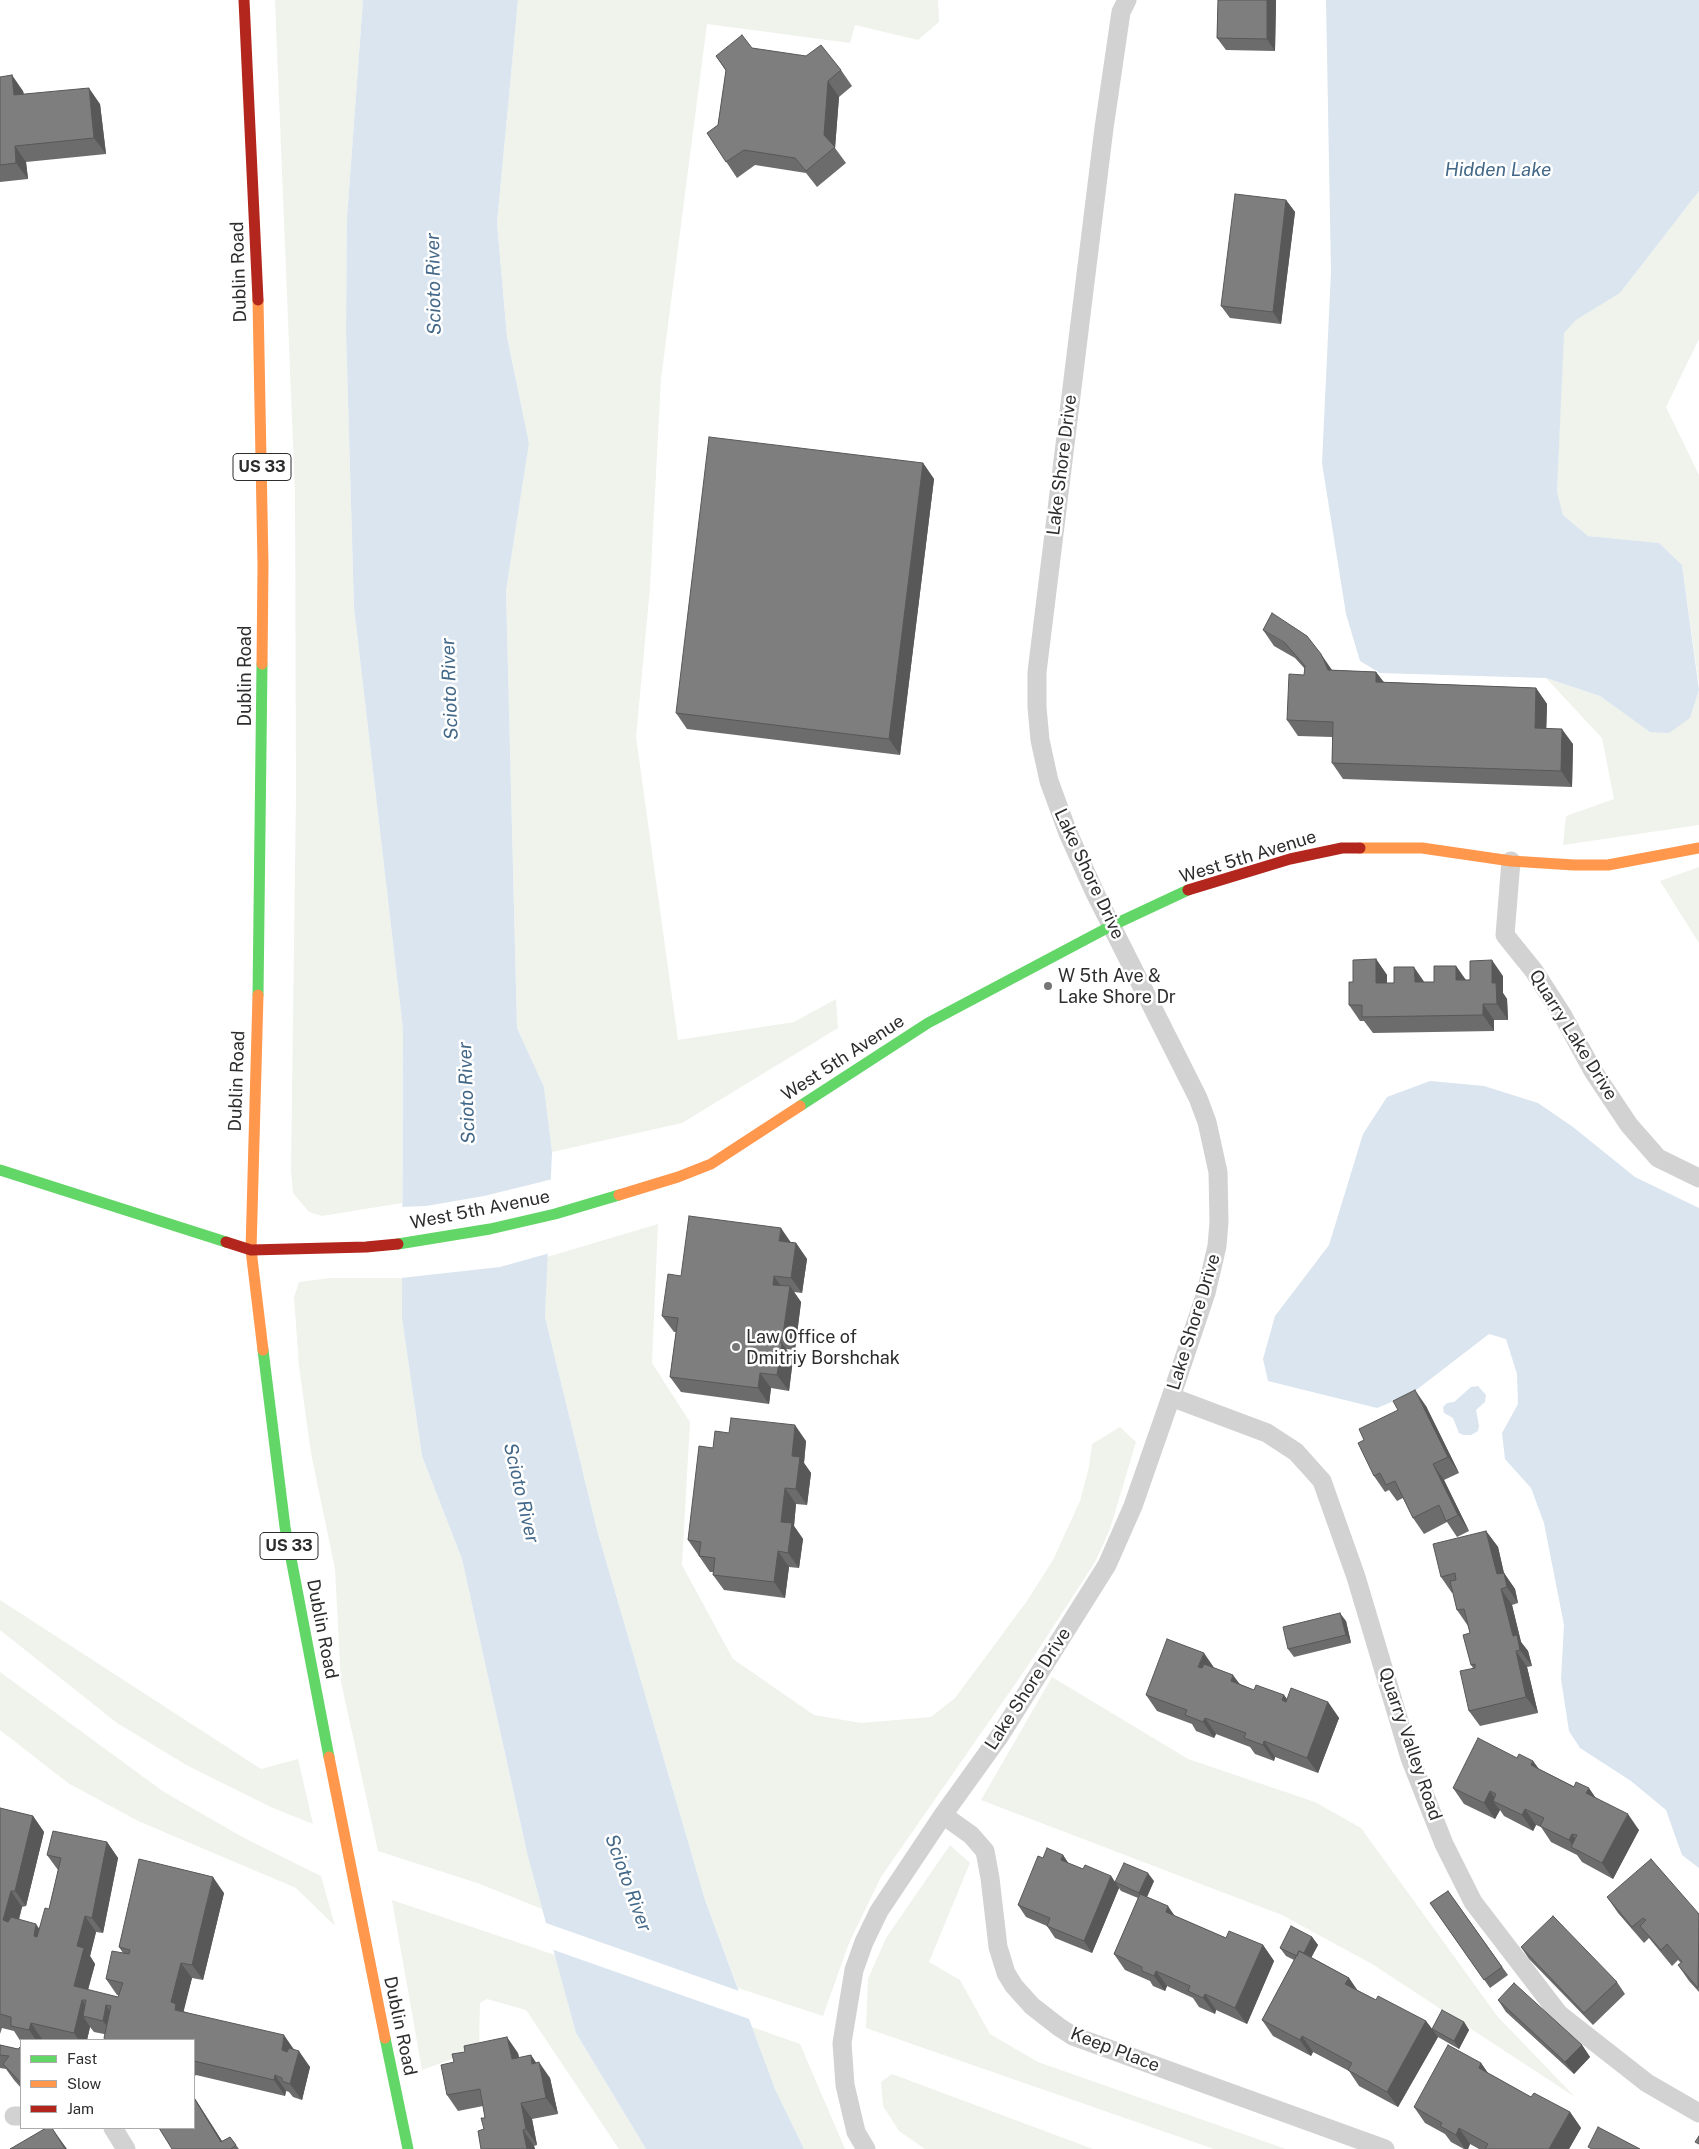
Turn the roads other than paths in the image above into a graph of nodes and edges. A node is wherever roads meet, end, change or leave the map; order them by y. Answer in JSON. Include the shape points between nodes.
{"nodes":[{"id":1,"x":244,"y":0,"type":"edge"},
{"id":2,"x":1127,"y":0,"type":"edge"},
{"id":3,"x":1699,"y":848,"type":"edge"},
{"id":4,"x":1511,"y":861,"type":"junction"},
{"id":5,"x":1112,"y":926,"type":"junction"},
{"id":6,"x":0,"y":1170,"type":"edge"},
{"id":7,"x":1699,"y":1178,"type":"edge"},
{"id":8,"x":250,"y":1250,"type":"junction"},
{"id":9,"x":1171,"y":1397,"type":"junction"},
{"id":10,"x":943,"y":1815,"type":"junction"},
{"id":11,"x":1699,"y":2113,"type":"edge"},
{"id":12,"x":114,"y":2129,"type":"edge"},
{"id":13,"x":126,"y":2149,"type":"edge"},
{"id":14,"x":408,"y":2149,"type":"edge"},
{"id":15,"x":866,"y":2149,"type":"edge"},
{"id":16,"x":1385,"y":2149,"type":"edge"}],
"edges":[{"from":1,"to":8,"type":"main road","name":"Dublin Road","number":"US 33","via":[[258,295],[263,565],[261,876]]},
{"from":2,"to":5,"type":"street","name":"Lake Shore Drive","via":[[1121,12],[1104,128],[1037,672],[1040,740],[1049,781],[1068,833]]},
{"from":3,"to":4,"type":"main road","name":"West 5th Avenue","via":[[1608,865]]},
{"from":4,"to":5,"type":"main road","name":"West 5th Avenue","via":[[1422,848],[1342,848],[1200,885]]},
{"from":4,"to":7,"type":"street","name":"Quarry Lake Drive","via":[[1505,935],[1534,971],[1629,1125],[1658,1158]]},
{"from":5,"to":8,"type":"main road","name":"West 5th Avenue","via":[[928,1023],[711,1164],[554,1214],[490,1229],[416,1242]]},
{"from":5,"to":9,"type":"street","name":"Lake Shore Drive","via":[[1198,1098],[1218,1172],[1219,1222],[1212,1269]]},
{"from":6,"to":8,"type":"main road","name":"West 5th Avenue"},
{"from":8,"to":14,"type":"main road","name":"Dublin Road","number":"US 33","via":[[285,1527],[353,1885]]},
{"from":9,"to":10,"type":"street","name":"Lake Shore Drive","via":[[1133,1506],[1107,1565],[1000,1737]]},
{"from":9,"to":11,"type":"street","name":"Quarry Valley Road","via":[[1266,1433],[1296,1452],[1322,1481],[1356,1577],[1410,1758],[1444,1844],[1473,1902],[1559,2014],[1647,2083]]},
{"from":10,"to":15,"type":"street","name":"Lake Shore Drive","via":[[879,1911],[854,1970],[842,2043],[845,2085],[856,2132]]},
{"from":10,"to":16,"type":"street","name":"Keep Place","via":[[972,1835],[984,1851],[998,1946],[1006,1972],[1032,2006],[1059,2027],[1073,2036]]},
{"from":12,"to":13,"type":"street"}]}
